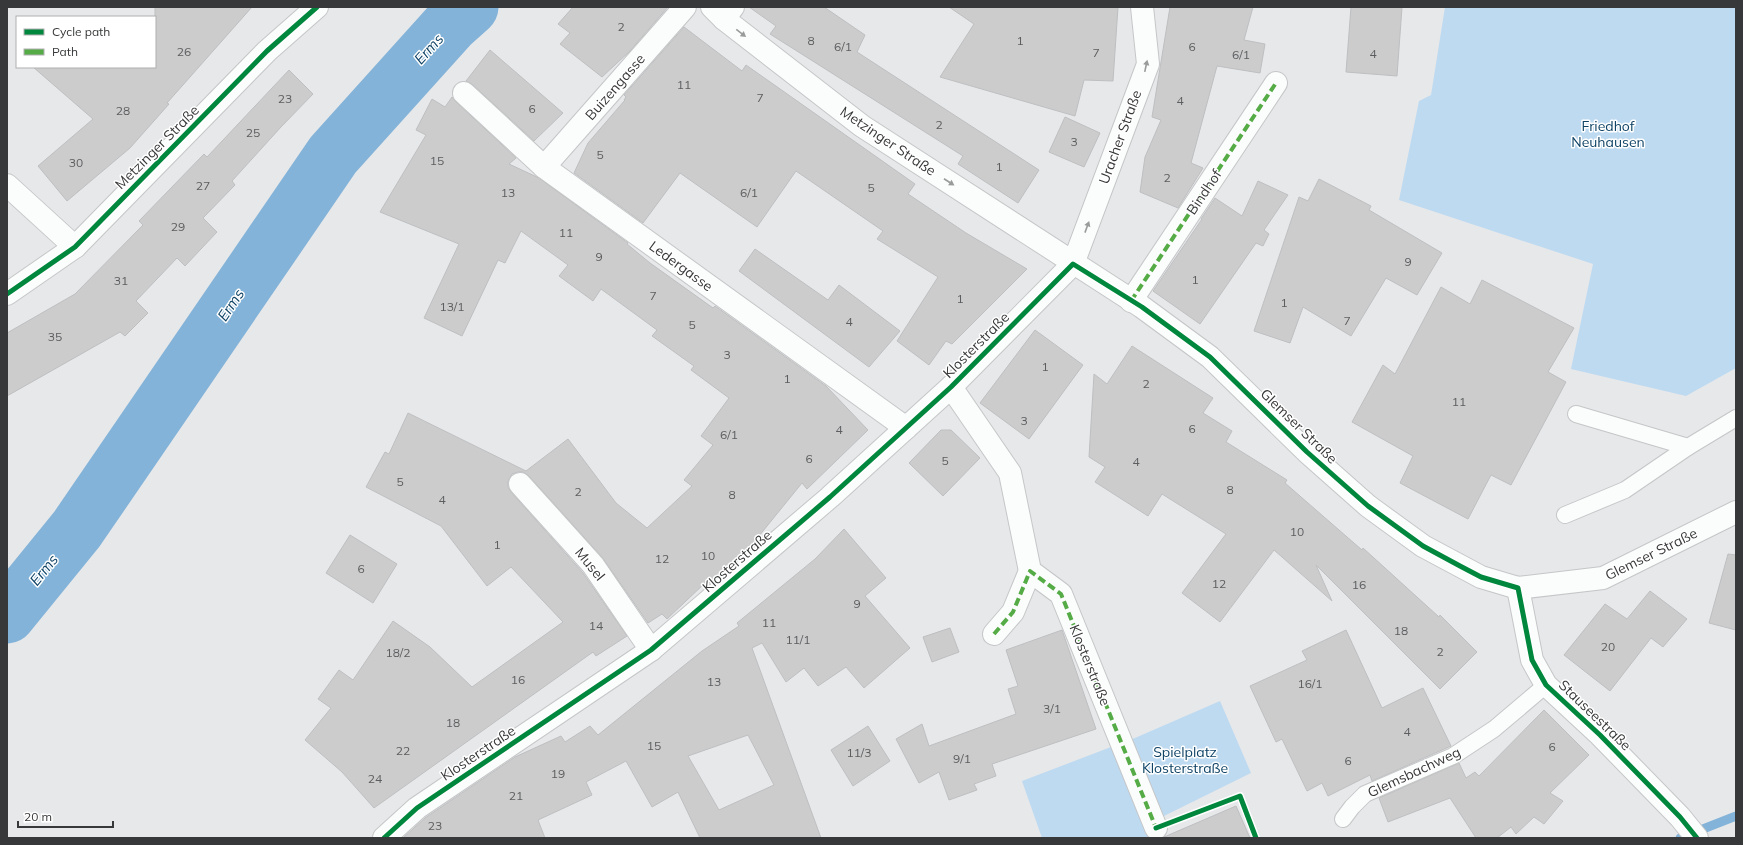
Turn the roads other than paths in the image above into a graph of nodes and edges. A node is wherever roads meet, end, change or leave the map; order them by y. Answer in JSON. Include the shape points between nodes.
{"nodes":[{"id":1,"x":317,"y":7,"type":"edge"},
{"id":2,"x":685,"y":7,"type":"edge"},
{"id":3,"x":1142,"y":7,"type":"edge"},
{"id":4,"x":723,"y":11,"type":"edge"},
{"id":5,"x":1276,"y":83,"type":"dead end"},
{"id":6,"x":464,"y":93,"type":"dead end"},
{"id":7,"x":544,"y":167,"type":"junction"},
{"id":8,"x":7,"y":185,"type":"edge"},
{"id":9,"x":75,"y":247,"type":"junction"},
{"id":10,"x":1073,"y":264,"type":"junction"},
{"id":11,"x":7,"y":294,"type":"edge"},
{"id":12,"x":1131,"y":301,"type":"junction"},
{"id":13,"x":951,"y":387,"type":"junction"},
{"id":14,"x":1576,"y":414,"type":"dead end"},
{"id":15,"x":1736,"y":418,"type":"edge"},
{"id":16,"x":906,"y":428,"type":"junction"},
{"id":17,"x":1688,"y":447,"type":"junction"},
{"id":18,"x":520,"y":484,"type":"dead end"},
{"id":19,"x":1736,"y":512,"type":"edge"},
{"id":20,"x":1565,"y":515,"type":"dead end"},
{"id":21,"x":1030,"y":571,"type":"junction"},
{"id":22,"x":1518,"y":588,"type":"junction"},
{"id":23,"x":994,"y":634,"type":"dead end"},
{"id":24,"x":651,"y":650,"type":"junction"},
{"id":25,"x":1546,"y":685,"type":"junction"},
{"id":26,"x":1343,"y":819,"type":"dead end"},
{"id":27,"x":1156,"y":828,"type":"dead end"},
{"id":28,"x":384,"y":838,"type":"edge"},
{"id":29,"x":1697,"y":838,"type":"edge"}],
"edges":[{"from":1,"to":9,"type":"street","name":"Metzinger Straße","via":[[267,51]]},
{"from":2,"to":7,"type":"street","name":"Buizengasse"},
{"from":10,"to":3,"type":"street","name":"Uracher Straße","one_way":true,"via":[[1148,64]]},
{"from":4,"to":10,"type":"street","name":"Metzinger Straße","one_way":true,"via":[[862,126]]},
{"from":5,"to":12,"type":"street","name":"Bindhof"},
{"from":6,"to":7,"type":"street","name":"Ledergasse"},
{"from":7,"to":16,"type":"street","name":"Ledergasse"},
{"from":8,"to":9,"type":"street"},
{"from":9,"to":11,"type":"street","name":"Metzinger Straße"},
{"from":10,"to":12,"type":"street","name":"Glemser Straße"},
{"from":10,"to":13,"type":"street","name":"Klosterstraße"},
{"from":12,"to":22,"type":"street","name":"Glemser Straße","via":[[1210,357],[1307,452],[1368,506],[1423,546],[1454,563],[1481,577]]},
{"from":13,"to":16,"type":"street","name":"Klosterstraße"},
{"from":13,"to":21,"type":"street","name":"Klosterstraße","via":[[1010,473]]},
{"from":14,"to":17,"type":"lane"},
{"from":15,"to":17,"type":"lane"},
{"from":16,"to":24,"type":"street","name":"Klosterstraße","via":[[830,497]]},
{"from":17,"to":20,"type":"lane","via":[[1624,490]]},
{"from":18,"to":24,"type":"street","name":"Musel","via":[[593,565]]},
{"from":19,"to":22,"type":"street","name":"Glemser Straße","via":[[1603,578]]},
{"from":21,"to":23,"type":"street","via":[[1013,612]]},
{"from":21,"to":27,"type":"street","name":"Klosterstraße","via":[[1061,594]]},
{"from":22,"to":25,"type":"street","name":"Stauseestraße","via":[[1532,660]]},
{"from":24,"to":28,"type":"street","name":"Klosterstraße","via":[[418,808]]},
{"from":25,"to":26,"type":"lane","name":"Glemsbachweg","via":[[1494,729],[1453,756],[1365,794]]},
{"from":25,"to":29,"type":"street","name":"Stauseestraße","via":[[1600,734]]}]}
